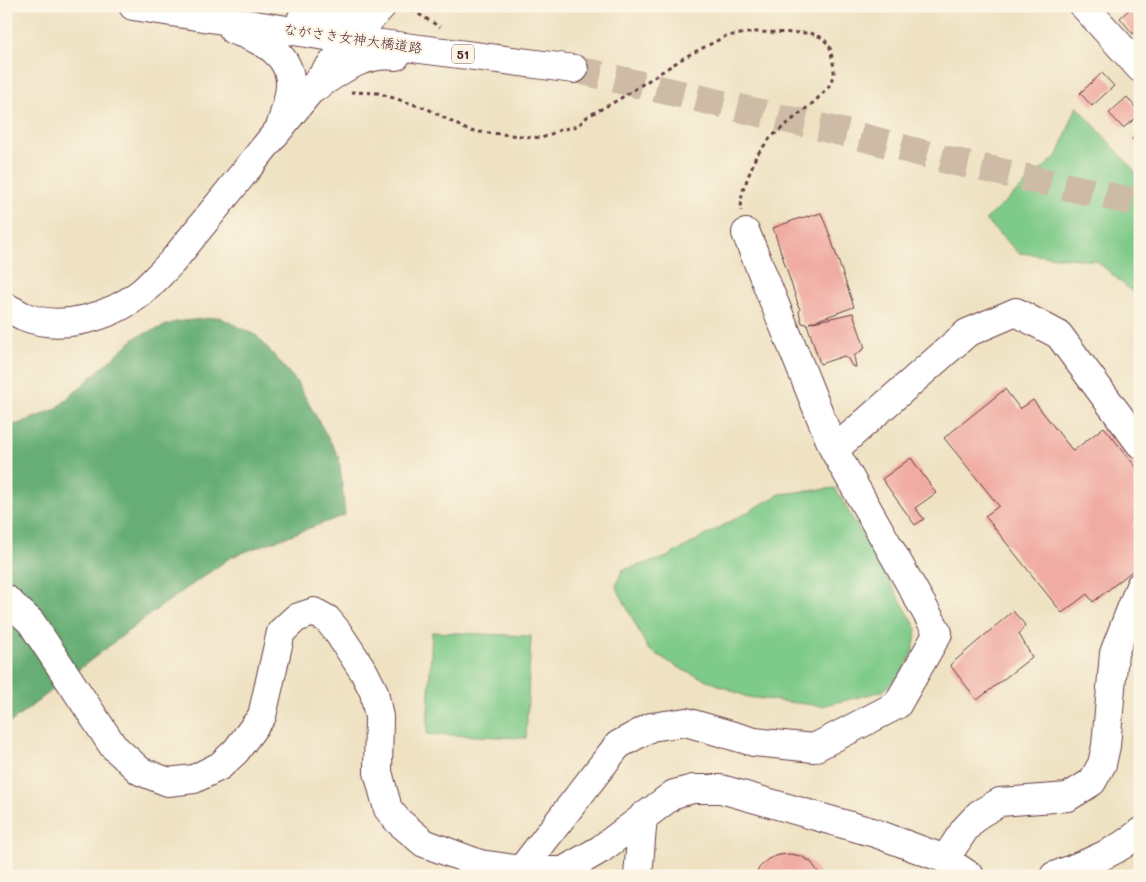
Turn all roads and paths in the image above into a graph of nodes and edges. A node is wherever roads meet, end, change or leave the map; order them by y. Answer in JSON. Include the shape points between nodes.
{"nodes":[{"id":1,"x":132,"y":6,"type":"edge"},
{"id":2,"x":371,"y":6,"type":"edge"},
{"id":3,"x":382,"y":6,"type":"edge"},
{"id":4,"x":1084,"y":6,"type":"edge"},
{"id":5,"x":209,"y":10,"type":"edge"},
{"id":6,"x":351,"y":40,"type":"junction"},
{"id":7,"x":542,"y":63,"type":"junction"},
{"id":8,"x":1140,"y":68,"type":"edge"},
{"id":9,"x":574,"y":69,"type":"tunnel mouth"},
{"id":10,"x":310,"y":91,"type":"junction"},
{"id":11,"x":378,"y":92,"type":"dead end"},
{"id":12,"x":280,"y":128,"type":"junction"},
{"id":13,"x":746,"y":234,"type":"joint"},
{"id":14,"x":6,"y":307,"type":"edge"},
{"id":15,"x":1140,"y":444,"type":"edge"},
{"id":16,"x":834,"y":450,"type":"junction"},
{"id":17,"x":1140,"y":586,"type":"edge"},
{"id":18,"x":6,"y":599,"type":"edge"},
{"id":19,"x":643,"y":816,"type":"junction"},
{"id":20,"x":1140,"y":832,"type":"edge"},
{"id":21,"x":945,"y":859,"type":"junction"},
{"id":22,"x":521,"y":870,"type":"junction"},
{"id":23,"x":638,"y":876,"type":"edge"},
{"id":24,"x":970,"y":876,"type":"edge"},
{"id":25,"x":1054,"y":876,"type":"edge"}],
"edges":[{"from":1,"to":5,"type":"street","name":"ながさき女神大橋道路","number":"51","via":[[169,12]]},
{"from":2,"to":5,"type":"street","via":[[332,20]]},
{"from":3,"to":6,"type":"street"},
{"from":4,"to":8,"type":"street"},
{"from":5,"to":6,"type":"street","name":"ながさき女神大橋道路","number":"51"},
{"from":5,"to":12,"type":"street","via":[[218,24],[248,35],[276,50],[284,59],[290,93]]},
{"from":6,"to":7,"type":"street","name":"ながさき女神大橋道路","number":"51"},
{"from":6,"to":10,"type":"street"},
{"from":7,"to":9,"type":"street","name":"ながさき女神大橋道路","number":"51"},
{"from":7,"to":10,"type":"street","via":[[526,71],[511,72],[421,58],[376,56],[360,60]]},
{"from":10,"to":12,"type":"street"},
{"from":11,"to":13,"type":"path","via":[[428,109],[469,131],[542,138],[578,126],[588,116],[685,57],[726,36],[755,32],[811,33],[823,38],[830,47],[834,74],[828,88],[771,137],[756,156],[742,193],[740,214]]},
{"from":12,"to":14,"type":"street","via":[[172,262],[141,292],[114,310],[84,320],[51,322],[25,316]]},
{"from":13,"to":16,"type":"street"},
{"from":15,"to":16,"type":"street","via":[[1059,335],[1016,312],[967,333]]},
{"from":16,"to":22,"type":"street","via":[[938,633],[897,705],[814,748],[754,742],[686,722],[651,727],[618,744]]},
{"from":17,"to":21,"type":"street","via":[[1114,653],[1106,746],[1102,764],[1092,782],[1068,796],[1000,802],[979,814]]},
{"from":18,"to":22,"type":"street","via":[[31,622],[113,746],[140,771],[168,782],[194,779],[220,766],[236,751],[262,716],[281,632],[296,618],[314,612],[327,619],[337,631],[374,692],[379,717],[378,772],[388,809],[424,843],[480,864]]},
{"from":19,"to":21,"type":"street","via":[[674,794],[693,789],[720,789],[875,833]]},
{"from":19,"to":22,"type":"street","via":[[601,849],[563,871]]},
{"from":19,"to":23,"type":"street"},
{"from":20,"to":25,"type":"street","via":[[1106,854]]},
{"from":21,"to":24,"type":"street"}]}
